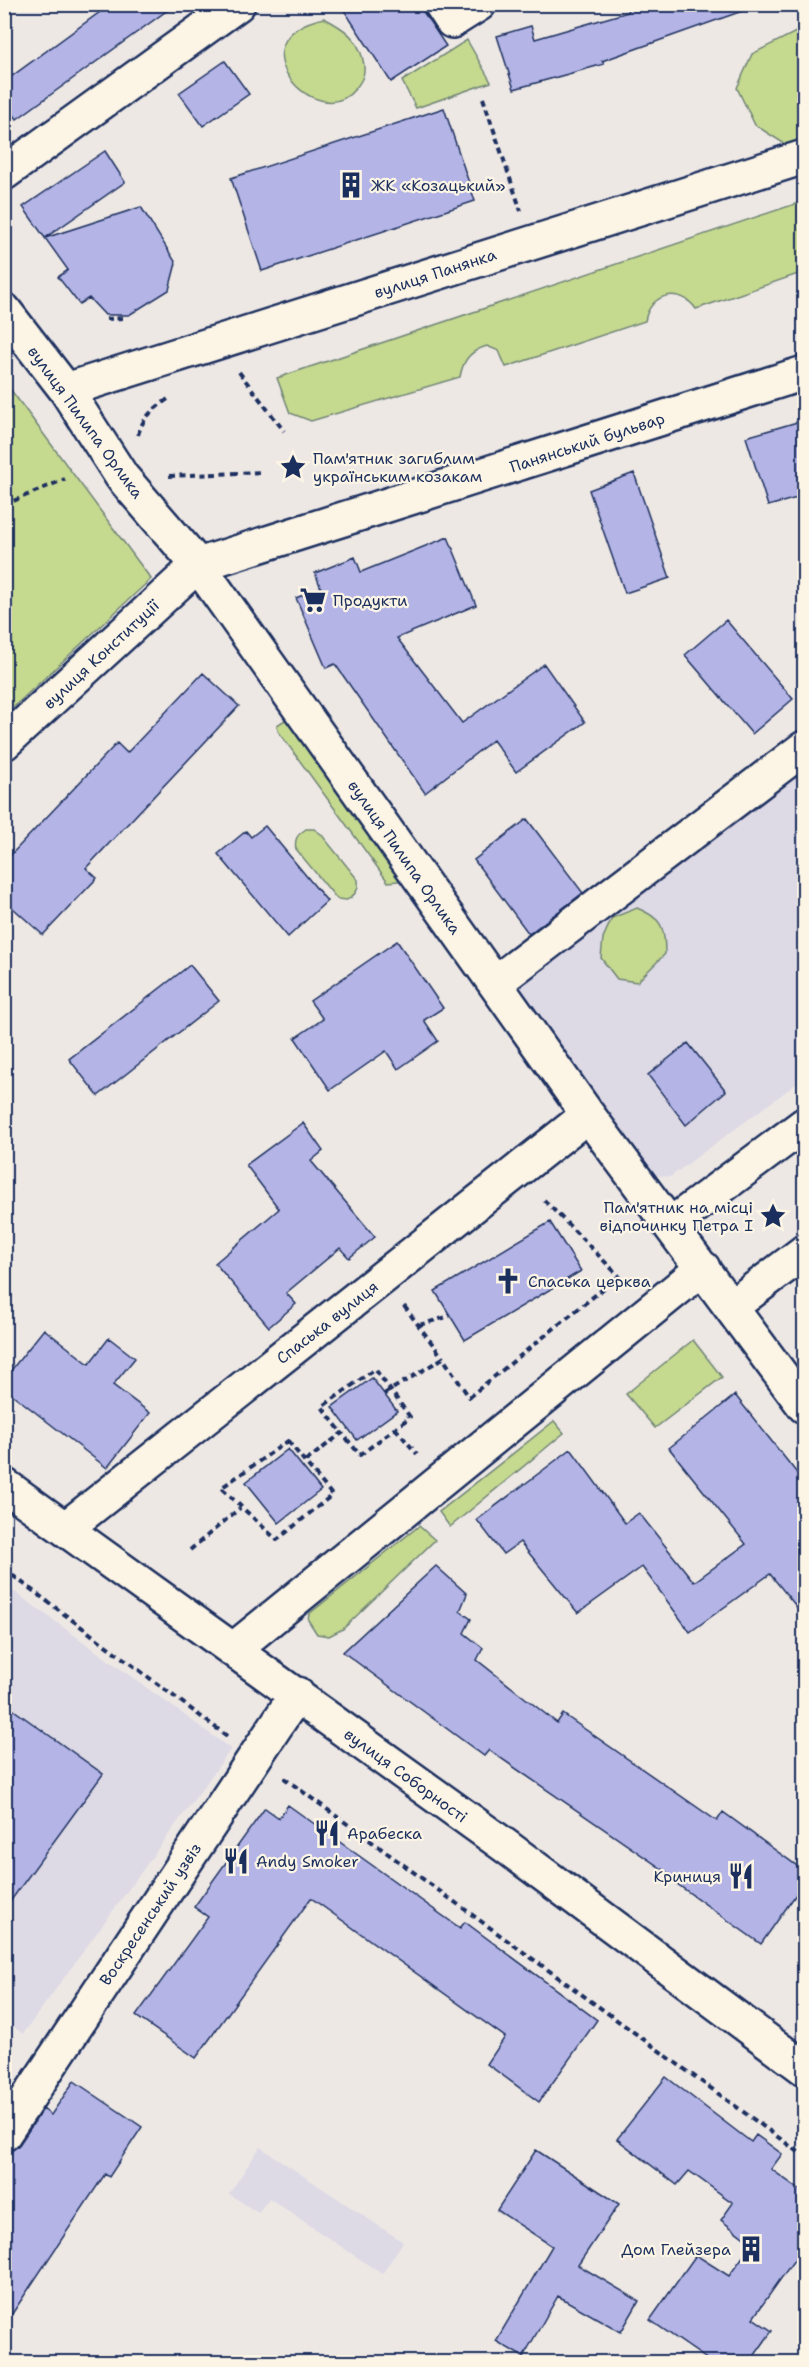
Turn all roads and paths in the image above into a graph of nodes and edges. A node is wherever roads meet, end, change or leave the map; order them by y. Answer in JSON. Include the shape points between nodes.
{"nodes":[{"id":1,"x":238,"y":4,"type":"edge"},
{"id":2,"x":441,"y":4,"type":"edge"},
{"id":3,"x":479,"y":4,"type":"edge"},
{"id":4,"x":483,"y":98,"type":"dead end"},
{"id":5,"x":804,"y":157,"type":"edge"},
{"id":6,"x":4,"y":173,"type":"edge"},
{"id":7,"x":521,"y":212,"type":"dead end"},
{"id":8,"x":4,"y":310,"type":"edge"},
{"id":9,"x":124,"y":318,"type":"dead end"},
{"id":10,"x":106,"y":319,"type":"dead end"},
{"id":11,"x":235,"y":366,"type":"dead end"},
{"id":12,"x":804,"y":373,"type":"edge"},
{"id":13,"x":66,"y":390,"type":"junction"},
{"id":14,"x":178,"y":392,"type":"dead end"},
{"id":15,"x":284,"y":431,"type":"dead end"},
{"id":16,"x":136,"y":442,"type":"dead end"},
{"id":17,"x":262,"y":472,"type":"dead end"},
{"id":18,"x":164,"y":476,"type":"dead end"},
{"id":19,"x":65,"y":479,"type":"dead end"},
{"id":20,"x":4,"y":505,"type":"edge"},
{"id":21,"x":198,"y":565,"type":"junction"},
{"id":22,"x":4,"y":743,"type":"edge"},
{"id":23,"x":804,"y":748,"type":"edge"},
{"id":24,"x":495,"y":982,"type":"junction"},
{"id":25,"x":588,"y":1115,"type":"junction"},
{"id":26,"x":804,"y":1125,"type":"edge"},
{"id":27,"x":539,"y":1195,"type":"dead end"},
{"id":28,"x":670,"y":1225,"type":"junction"},
{"id":29,"x":804,"y":1252,"type":"edge"},
{"id":30,"x":703,"y":1268,"type":"junction"},
{"id":31,"x":731,"y":1307,"type":"junction"},
{"id":32,"x":450,"y":1316,"type":"dead end"},
{"id":33,"x":443,"y":1358,"type":"junction"},
{"id":34,"x":392,"y":1390,"type":"junction"},
{"id":35,"x":384,"y":1394,"type":"dead end"},
{"id":36,"x":804,"y":1406,"type":"edge"},
{"id":37,"x":395,"y":1428,"type":"junction"},
{"id":38,"x":342,"y":1433,"type":"junction"},
{"id":39,"x":417,"y":1455,"type":"dead end"},
{"id":40,"x":306,"y":1461,"type":"junction"},
{"id":41,"x":4,"y":1485,"type":"edge"},
{"id":42,"x":240,"y":1508,"type":"junction"},
{"id":43,"x":66,"y":1528,"type":"junction"},
{"id":44,"x":190,"y":1550,"type":"dead end"},
{"id":45,"x":4,"y":1569,"type":"edge"},
{"id":46,"x":234,"y":1649,"type":"junction"},
{"id":47,"x":297,"y":1694,"type":"junction"},
{"id":48,"x":254,"y":1757,"type":"junction"},
{"id":49,"x":804,"y":2068,"type":"edge"},
{"id":50,"x":4,"y":2134,"type":"edge"},
{"id":51,"x":804,"y":2156,"type":"edge"}],
"edges":[{"from":1,"to":6,"type":"street"},
{"from":2,"to":3,"type":"street","via":[[452,21]]},
{"from":4,"to":7,"type":"path"},
{"from":5,"to":13,"type":"street","name":"вулиця Панянка"},
{"from":8,"to":13,"type":"street","name":"вулиця Пилипа Орлика"},
{"from":9,"to":10,"type":"path"},
{"from":11,"to":15,"type":"path"},
{"from":12,"to":21,"type":"street","name":"Панянський бульвар"},
{"from":13,"to":21,"type":"street","name":"вулиця Пилипа Орлика","via":[[122,477]]},
{"from":14,"to":16,"type":"path","via":[[150,411]]},
{"from":17,"to":18,"type":"path"},
{"from":19,"to":20,"type":"path"},
{"from":21,"to":22,"type":"street","name":"вулиця Конституції"},
{"from":21,"to":24,"type":"street","name":"вулиця Пилипа Орлика"},
{"from":23,"to":24,"type":"street"},
{"from":24,"to":25,"type":"street","name":"вулиця Пилипа Орлика"},
{"from":25,"to":28,"type":"street","name":"вулиця Пилипа Орлика"},
{"from":25,"to":43,"type":"street","name":"Спаська вулиця"},
{"from":26,"to":28,"type":"street"},
{"from":27,"to":33,"type":"path","via":[[619,1276],[469,1397]]},
{"from":28,"to":30,"type":"street","name":"вулиця Пилипа Орлика"},
{"from":29,"to":31,"type":"street"},
{"from":30,"to":31,"type":"street","name":"вулиця Пилипа Орлика"},
{"from":30,"to":46,"type":"street"},
{"from":31,"to":36,"type":"street","name":"вулиця Пилипа Орлика"},
{"from":32,"to":33,"type":"path","via":[[419,1325]]},
{"from":33,"to":34,"type":"path"},
{"from":34,"to":35,"type":"path"},
{"from":34,"to":37,"type":"path","via":[[410,1417]]},
{"from":34,"to":38,"type":"path","via":[[375,1369],[322,1407]]},
{"from":37,"to":38,"type":"path","via":[[360,1455]]},
{"from":37,"to":39,"type":"path"},
{"from":38,"to":40,"type":"path"},
{"from":40,"to":42,"type":"path","via":[[288,1441],[221,1488]]},
{"from":40,"to":42,"type":"path","via":[[332,1495],[277,1540]]},
{"from":41,"to":43,"type":"street","name":"вулиця Соборності"},
{"from":42,"to":44,"type":"path"},
{"from":43,"to":46,"type":"street","name":"вулиця Соборності"},
{"from":45,"to":48,"type":"path"},
{"from":46,"to":47,"type":"street","name":"вулиця Соборності"},
{"from":47,"to":48,"type":"street","name":"Воскресенський узвіз"},
{"from":47,"to":49,"type":"street","name":"вулиця Соборності"},
{"from":48,"to":50,"type":"street","name":"Воскресенський узвіз"},
{"from":48,"to":51,"type":"path"}]}
